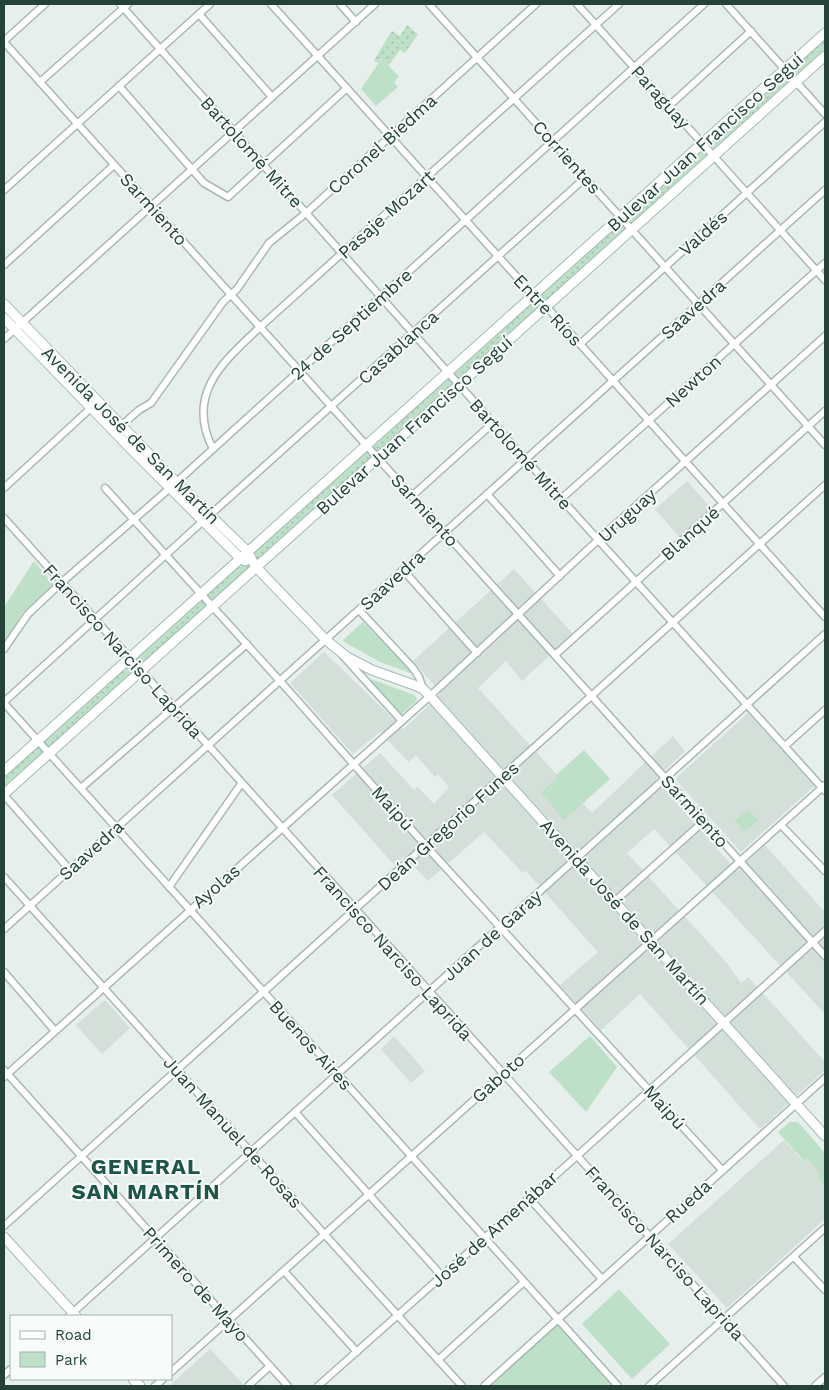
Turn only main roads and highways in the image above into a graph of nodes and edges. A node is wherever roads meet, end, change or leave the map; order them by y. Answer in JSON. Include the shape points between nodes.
{"nodes":[{"id":1,"x":825,"y":33,"type":"edge"},
{"id":2,"x":825,"y":56,"type":"edge"},
{"id":3,"x":4,"y":304,"type":"edge"},
{"id":4,"x":4,"y":318,"type":"edge"},
{"id":5,"x":18,"y":326,"type":"junction"},
{"id":6,"x":94,"y":405,"type":"junction"},
{"id":7,"x":173,"y":485,"type":"junction"},
{"id":8,"x":244,"y":554,"type":"junction"},
{"id":9,"x":256,"y":567,"type":"junction"},
{"id":10,"x":4,"y":771,"type":"edge"},
{"id":11,"x":4,"y":795,"type":"edge"},
{"id":12,"x":825,"y":1136,"type":"edge"},
{"id":13,"x":4,"y":1237,"type":"edge"},
{"id":14,"x":72,"y":1315,"type":"edge"}],
"edges":[{"from":1,"to":8,"type":"main road","name":"Bulevar Juan Francisco Seguí"},
{"from":2,"to":9,"type":"main road","name":"Bulevar Juan Francisco Seguí"},
{"from":3,"to":5,"type":"main road","name":"Avenida José de San Martín"},
{"from":4,"to":5,"type":"main road","name":"Avenida José de San Martín"},
{"from":5,"to":6,"type":"main road","name":"Avenida José de San Martín"},
{"from":6,"to":7,"type":"main road","name":"Avenida José de San Martín"},
{"from":6,"to":7,"type":"main road","name":"Avenida José de San Martín","via":[[121,426]]},
{"from":7,"to":8,"type":"main road","name":"Avenida José de San Martín"},
{"from":8,"to":9,"type":"main road","name":"Avenida José de San Martín"},
{"from":8,"to":10,"type":"main road","name":"Bulevar Juan Francisco Seguí"},
{"from":9,"to":11,"type":"main road","name":"Bulevar Juan Francisco Seguí"},
{"from":9,"to":12,"type":"main road","name":"Avenida José de San Martín","via":[[337,650],[359,664],[427,692]]},
{"from":13,"to":14,"type":"main road"}]}
